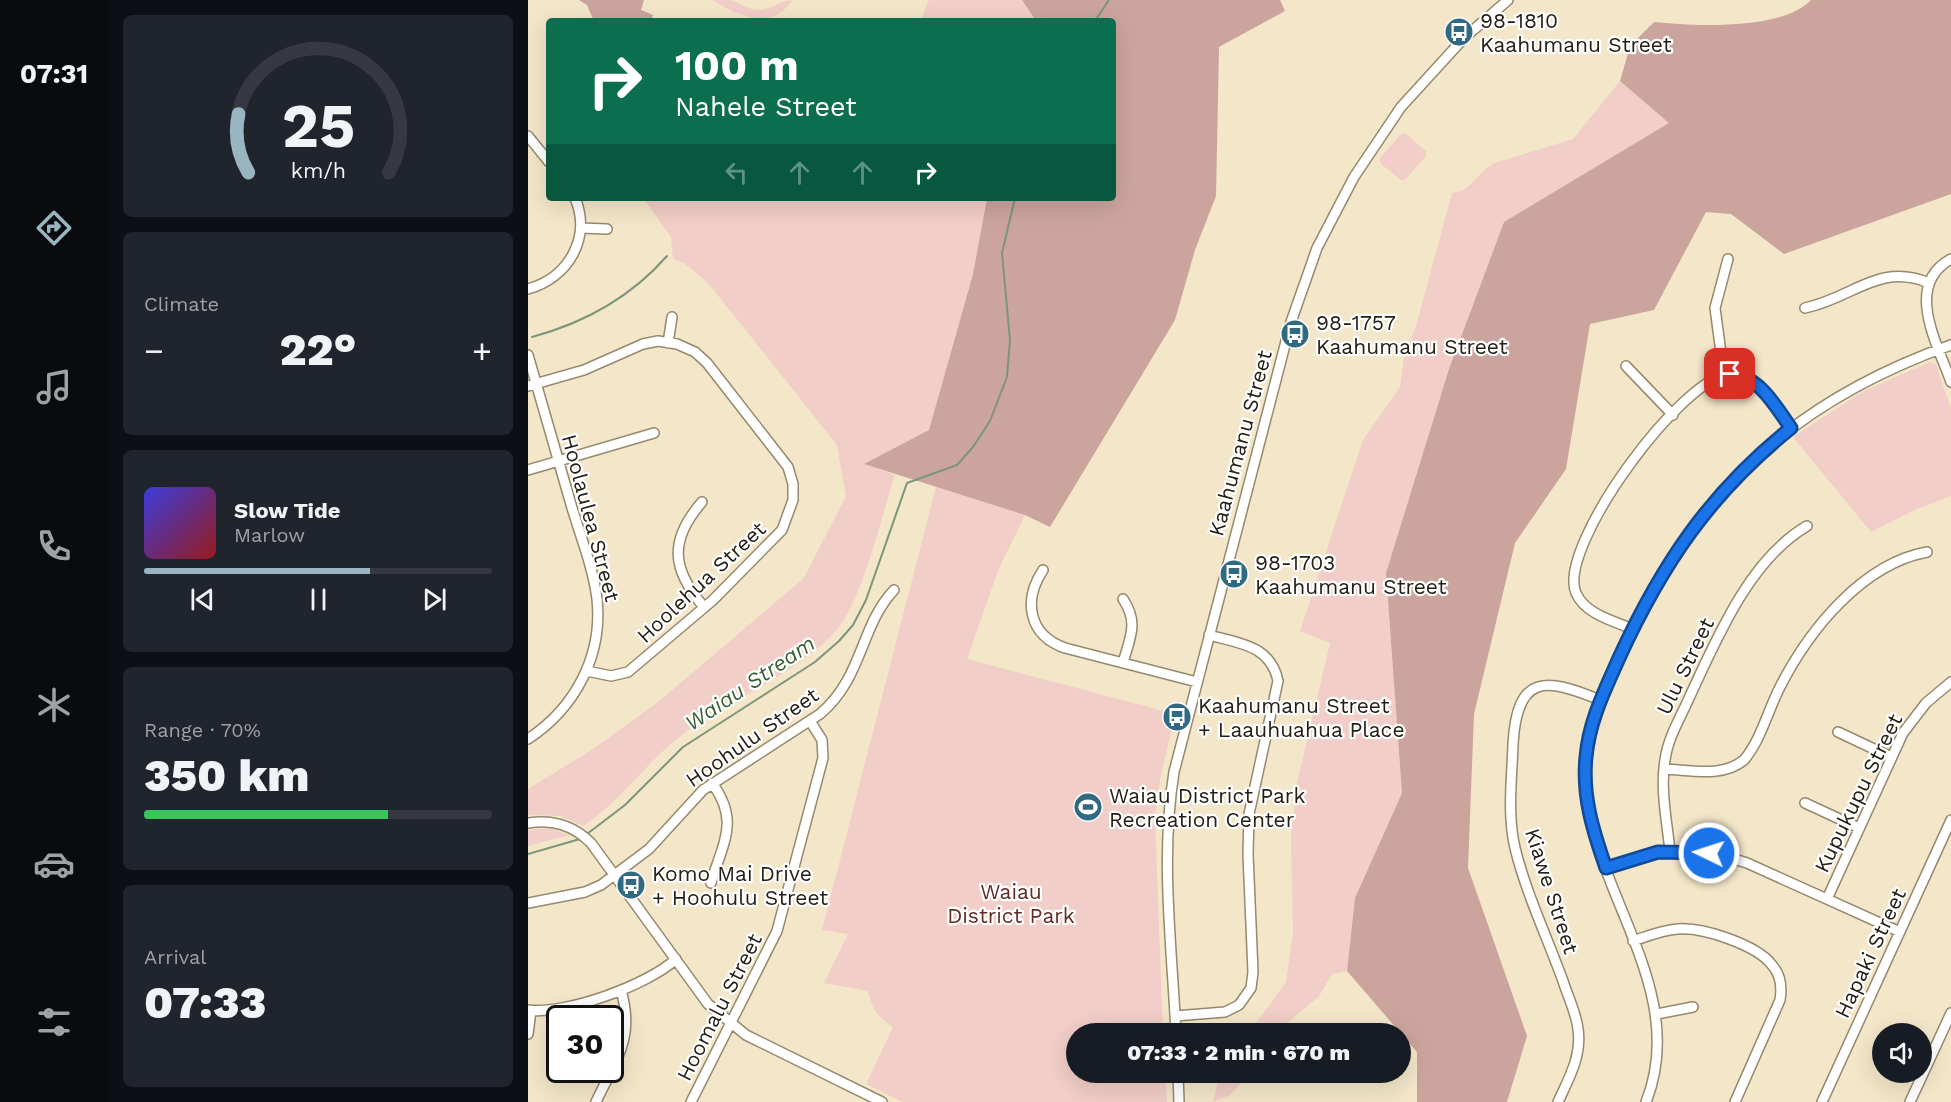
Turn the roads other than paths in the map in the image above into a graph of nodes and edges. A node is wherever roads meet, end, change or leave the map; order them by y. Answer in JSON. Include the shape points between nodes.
{"nodes":[{"id":1,"x":1508,"y":0,"type":"edge"},
{"id":2,"x":528,"y":136,"type":"edge"},
{"id":3,"x":546,"y":158,"type":"edge"},
{"id":4,"x":576,"y":201,"type":"edge"},
{"id":5,"x":581,"y":228,"type":"junction"},
{"id":6,"x":607,"y":229,"type":"dead end"},
{"id":7,"x":1728,"y":259,"type":"dead end"},
{"id":8,"x":1951,"y":259,"type":"edge"},
{"id":9,"x":1929,"y":283,"type":"junction"},
{"id":10,"x":528,"y":289,"type":"edge"},
{"id":11,"x":1805,"y":308,"type":"dead end"},
{"id":12,"x":672,"y":316,"type":"dead end"},
{"id":13,"x":668,"y":343,"type":"junction"},
{"id":14,"x":1951,"y":345,"type":"edge"},
{"id":15,"x":1939,"y":349,"type":"junction"},
{"id":16,"x":528,"y":356,"type":"edge"},
{"id":17,"x":1626,"y":366,"type":"dead end"},
{"id":18,"x":1724,"y":375,"type":"junction"},
{"id":19,"x":1951,"y":382,"type":"edge"},
{"id":20,"x":532,"y":385,"type":"edge"},
{"id":21,"x":1673,"y":415,"type":"junction"},
{"id":22,"x":1791,"y":428,"type":"junction"},
{"id":23,"x":654,"y":433,"type":"dead end"},
{"id":24,"x":558,"y":461,"type":"junction"},
{"id":25,"x":528,"y":470,"type":"edge"},
{"id":26,"x":702,"y":502,"type":"dead end"},
{"id":27,"x":1807,"y":526,"type":"dead end"},
{"id":28,"x":1927,"y":552,"type":"dead end"},
{"id":29,"x":1043,"y":570,"type":"dead end"},
{"id":30,"x":894,"y":590,"type":"dead end"},
{"id":31,"x":1123,"y":599,"type":"dead end"},
{"id":32,"x":704,"y":607,"type":"junction"},
{"id":33,"x":1633,"y":629,"type":"junction"},
{"id":34,"x":1209,"y":635,"type":"junction"},
{"id":35,"x":1123,"y":663,"type":"junction"},
{"id":36,"x":587,"y":671,"type":"junction"},
{"id":37,"x":1197,"y":682,"type":"junction"},
{"id":38,"x":1951,"y":682,"type":"edge"},
{"id":39,"x":1600,"y":700,"type":"junction"},
{"id":40,"x":810,"y":721,"type":"junction"},
{"id":41,"x":1838,"y":732,"type":"dead end"},
{"id":42,"x":528,"y":739,"type":"edge"},
{"id":43,"x":1891,"y":757,"type":"junction"},
{"id":44,"x":1665,"y":769,"type":"junction"},
{"id":45,"x":712,"y":783,"type":"junction"},
{"id":46,"x":1805,"y":803,"type":"dead end"},
{"id":47,"x":1951,"y":820,"type":"edge"},
{"id":48,"x":528,"y":822,"type":"edge"},
{"id":49,"x":1859,"y":828,"type":"junction"},
{"id":50,"x":1670,"y":851,"type":"junction"},
{"id":51,"x":1606,"y":868,"type":"junction"},
{"id":52,"x":615,"y":875,"type":"junction"},
{"id":53,"x":711,"y":883,"type":"dead end"},
{"id":54,"x":1827,"y":899,"type":"junction"},
{"id":55,"x":528,"y":903,"type":"edge"},
{"id":56,"x":1900,"y":932,"type":"junction"},
{"id":57,"x":1633,"y":941,"type":"junction"},
{"id":58,"x":676,"y":959,"type":"junction"},
{"id":59,"x":621,"y":990,"type":"junction"},
{"id":60,"x":1693,"y":1007,"type":"dead end"},
{"id":61,"x":530,"y":1010,"type":"edge"},
{"id":62,"x":1951,"y":1013,"type":"edge"},
{"id":63,"x":1657,"y":1014,"type":"junction"},
{"id":64,"x":1175,"y":1016,"type":"junction"},
{"id":65,"x":1175,"y":1023,"type":"edge"},
{"id":66,"x":730,"y":1024,"type":"junction"},
{"id":67,"x":528,"y":1034,"type":"edge"},
{"id":68,"x":1178,"y":1083,"type":"edge"},
{"id":69,"x":596,"y":1102,"type":"edge"},
{"id":70,"x":691,"y":1102,"type":"edge"},
{"id":71,"x":882,"y":1102,"type":"edge"},
{"id":72,"x":1179,"y":1102,"type":"edge"},
{"id":73,"x":1558,"y":1102,"type":"edge"},
{"id":74,"x":1646,"y":1102,"type":"edge"},
{"id":75,"x":1735,"y":1102,"type":"edge"},
{"id":76,"x":1822,"y":1102,"type":"edge"},
{"id":77,"x":1910,"y":1102,"type":"edge"}],
"edges":[{"from":1,"to":34,"type":"street","name":"Kaahumanu Street","via":[[1464,38],[1401,107],[1357,171],[1331,220],[1291,322]]},
{"from":2,"to":3,"type":"street"},
{"from":4,"to":5,"type":"street"},
{"from":5,"to":6,"type":"street"},
{"from":5,"to":10,"type":"street","via":[[577,247],[567,264],[548,281]]},
{"from":7,"to":18,"type":"street","via":[[1715,308]]},
{"from":8,"to":9,"type":"street"},
{"from":9,"to":11,"type":"street","via":[[1908,275],[1894,275],[1822,305]]},
{"from":9,"to":15,"type":"street","via":[[1926,309]]},
{"from":12,"to":13,"type":"street"},
{"from":13,"to":20,"type":"street","name":"Hoolehua Street","via":[[643,344],[584,370]]},
{"from":13,"to":32,"type":"street","name":"Hoolehua Street","via":[[686,347],[707,363],[781,454],[793,484],[792,508],[782,530]]},
{"from":14,"to":15,"type":"street"},
{"from":15,"to":19,"type":"street"},
{"from":15,"to":22,"type":"street","via":[[1862,382]]},
{"from":16,"to":20,"type":"street","name":"Hoolaulea Street"},
{"from":17,"to":21,"type":"street"},
{"from":18,"to":21,"type":"street","via":[[1706,382]]},
{"from":18,"to":22,"type":"street","via":[[1742,376],[1757,384]]},
{"from":20,"to":24,"type":"street","name":"Hoolaulea Street"},
{"from":21,"to":33,"type":"street","via":[[1640,451],[1614,488],[1574,569],[1574,588],[1583,603]]},
{"from":22,"to":33,"type":"street","via":[[1735,477],[1698,519],[1657,581]]},
{"from":23,"to":24,"type":"street"},
{"from":24,"to":25,"type":"street"},
{"from":24,"to":36,"type":"street","name":"Hoolaulea Street","via":[[597,597],[596,635]]},
{"from":26,"to":32,"type":"street","via":[[682,528],[678,552],[683,579]]},
{"from":27,"to":44,"type":"street","name":"Ulu Street","via":[[1790,536],[1735,607],[1671,738]]},
{"from":28,"to":44,"type":"street","via":[[1908,556],[1878,573],[1842,602],[1816,630],[1792,664],[1744,760],[1731,769],[1719,771]]},
{"from":29,"to":35,"type":"street","via":[[1034,583],[1030,604],[1040,632],[1057,645]]},
{"from":30,"to":40,"type":"street","name":"Hoohulu Street","via":[[883,601],[844,689]]},
{"from":31,"to":35,"type":"street","via":[[1133,623]]},
{"from":32,"to":36,"type":"street","name":"Hoolehua Street","via":[[628,672],[611,676]]},
{"from":33,"to":39,"type":"street"},
{"from":34,"to":37,"type":"street","name":"Kaahumanu Street"},
{"from":34,"to":64,"type":"street","via":[[1261,651],[1272,662],[1278,681],[1249,814],[1253,978],[1245,999],[1233,1009],[1217,1014]]},
{"from":35,"to":37,"type":"street"},
{"from":36,"to":42,"type":"street","name":"Hoolaulea Street","via":[[561,713]]},
{"from":37,"to":64,"type":"street","name":"Kaahumanu Street","via":[[1174,772],[1168,821]]},
{"from":38,"to":43,"type":"street","name":"Kupukupu Street","via":[[1916,714]]},
{"from":39,"to":51,"type":"street","via":[[1588,738],[1585,779],[1589,814]]},
{"from":39,"to":73,"type":"street","name":"Kiawe Street","via":[[1562,685],[1544,685],[1524,698],[1515,717],[1510,814],[1513,836],[1578,1028],[1576,1060]]},
{"from":40,"to":45,"type":"street","name":"Hoohulu Street"},
{"from":40,"to":66,"type":"street","name":"Hoomalu Street","via":[[822,740],[823,758],[790,885],[772,945]]},
{"from":41,"to":43,"type":"street"},
{"from":43,"to":49,"type":"street","name":"Kupukupu Street"},
{"from":44,"to":50,"type":"street","name":"Ulu Street"},
{"from":45,"to":52,"type":"street","name":"Hoohulu Street","via":[[649,849]]},
{"from":45,"to":53,"type":"street","via":[[725,802],[729,822]]},
{"from":46,"to":49,"type":"street"},
{"from":47,"to":56,"type":"street","name":"Hapaki Street"},
{"from":48,"to":52,"type":"street","via":[[549,821],[574,830],[591,843]]},
{"from":49,"to":54,"type":"street","name":"Kupukupu Street"},
{"from":50,"to":51,"type":"street","via":[[1646,854]]},
{"from":50,"to":54,"type":"street","via":[[1697,851],[1735,859]]},
{"from":51,"to":57,"type":"street"},
{"from":52,"to":55,"type":"street","name":"Hoohulu Street","via":[[585,892]]},
{"from":52,"to":58,"type":"street"},
{"from":54,"to":56,"type":"street"},
{"from":56,"to":76,"type":"street","name":"Hapaki Street"},
{"from":57,"to":63,"type":"street"},
{"from":57,"to":75,"type":"street","via":[[1667,930],[1707,931],[1756,952],[1776,970],[1780,1000]]},
{"from":58,"to":59,"type":"street","via":[[646,981]]},
{"from":58,"to":66,"type":"street","via":[[708,1004]]},
{"from":59,"to":61,"type":"street","via":[[566,1007]]},
{"from":59,"to":69,"type":"street","via":[[627,1032]]},
{"from":60,"to":63,"type":"street"},
{"from":61,"to":67,"type":"street"},
{"from":62,"to":77,"type":"street"},
{"from":63,"to":74,"type":"street","via":[[1659,1053]]},
{"from":64,"to":65,"type":"street","name":"Kaahumanu Street"},
{"from":66,"to":70,"type":"street","name":"Hoomalu Street"},
{"from":66,"to":71,"type":"street"},
{"from":68,"to":72,"type":"street"}]}
